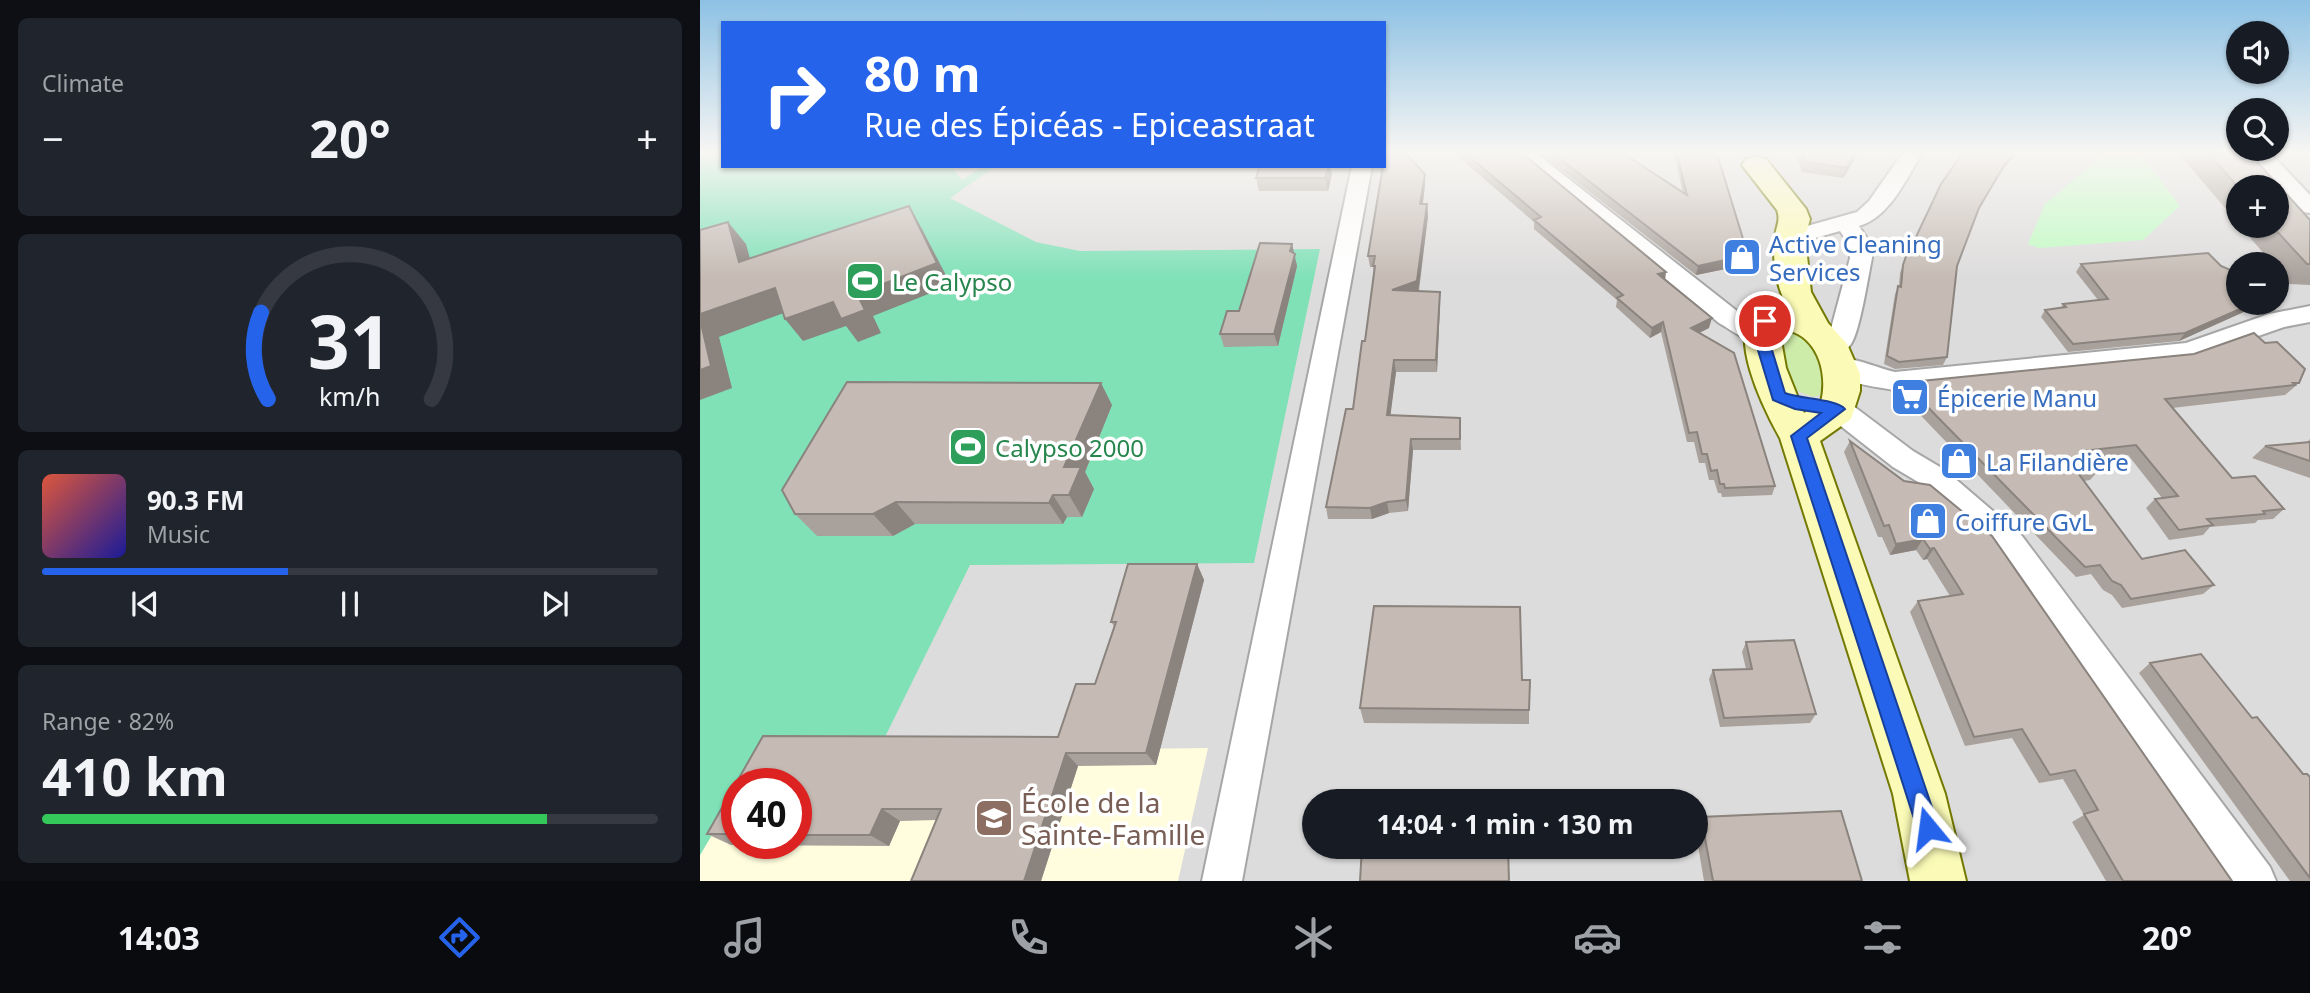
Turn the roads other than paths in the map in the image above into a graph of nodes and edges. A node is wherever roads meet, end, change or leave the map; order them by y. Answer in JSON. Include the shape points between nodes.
{"nodes":[{"id":1,"x":1356,"y":195,"type":"edge"},
{"id":2,"x":1576,"y":195,"type":"edge"},
{"id":3,"x":1764,"y":195,"type":"edge"},
{"id":4,"x":1884,"y":195,"type":"edge"},
{"id":5,"x":1842,"y":224,"type":"junction"},
{"id":6,"x":1789,"y":227,"type":"junction"},
{"id":7,"x":2310,"y":314,"type":"edge"},
{"id":8,"x":1798,"y":329,"type":"junction"},
{"id":9,"x":1838,"y":409,"type":"junction"},
{"id":10,"x":1788,"y":416,"type":"junction"},
{"id":11,"x":1222,"y":881,"type":"edge"},
{"id":12,"x":1938,"y":881,"type":"edge"},
{"id":13,"x":2256,"y":881,"type":"edge"}],
"edges":[{"from":1,"to":11,"type":"street"},
{"from":2,"to":8,"type":"street","via":[[1728,317]]},
{"from":3,"to":6,"type":"street"},
{"from":4,"to":5,"type":"street","via":[[1865,217]]},
{"from":5,"to":6,"type":"street"},
{"from":5,"to":8,"type":"street","via":[[1861,246],[1861,258],[1840,341]]},
{"from":6,"to":8,"type":"street"},
{"from":7,"to":8,"type":"street","via":[[2273,320],[2186,352],[1895,381],[1868,376]]},
{"from":8,"to":9,"type":"street","via":[[1842,396]]},
{"from":8,"to":10,"type":"street"},
{"from":9,"to":10,"type":"street"},
{"from":9,"to":13,"type":"street","via":[[1935,478],[2011,545]]},
{"from":10,"to":12,"type":"street","via":[[1919,794]]}]}
